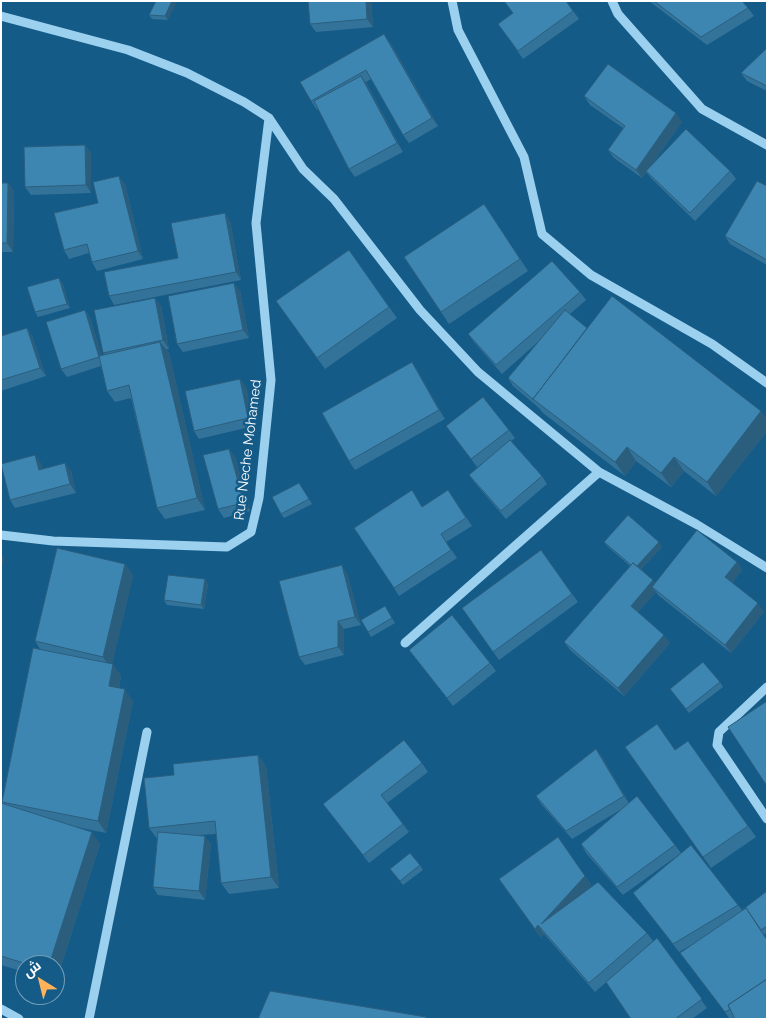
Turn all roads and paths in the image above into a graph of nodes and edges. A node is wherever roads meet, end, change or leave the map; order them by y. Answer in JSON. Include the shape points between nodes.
{"nodes":[{"id":1,"x":452,"y":1,"type":"edge"},
{"id":2,"x":612,"y":1,"type":"edge"},
{"id":3,"x":1,"y":16,"type":"edge"},
{"id":4,"x":269,"y":118,"type":"junction"},
{"id":5,"x":767,"y":145,"type":"edge"},
{"id":6,"x":767,"y":383,"type":"edge"},
{"id":7,"x":599,"y":472,"type":"junction"},
{"id":8,"x":1,"y":535,"type":"edge"},
{"id":9,"x":767,"y":568,"type":"edge"},
{"id":10,"x":405,"y":643,"type":"dead end"},
{"id":11,"x":767,"y":687,"type":"edge"},
{"id":12,"x":147,"y":732,"type":"dead end"},
{"id":13,"x":767,"y":819,"type":"edge"},
{"id":14,"x":1,"y":1009,"type":"edge"},
{"id":15,"x":19,"y":1019,"type":"edge"},
{"id":16,"x":89,"y":1019,"type":"edge"}],
"edges":[{"from":1,"to":6,"type":"street","via":[[458,30],[524,156],[542,234],[591,275],[712,344]]},
{"from":2,"to":5,"type":"street","via":[[618,14],[702,109]]},
{"from":3,"to":4,"type":"street","via":[[128,50],[187,73]]},
{"from":4,"to":7,"type":"street","via":[[303,168],[334,199],[420,310],[446,338],[478,372]]},
{"from":4,"to":8,"type":"street","name":"Rue Neche Mohamed","via":[[256,223],[272,380],[259,498],[251,532],[227,547],[53,541]]},
{"from":7,"to":9,"type":"street","via":[[696,524]]},
{"from":7,"to":10,"type":"street"},
{"from":11,"to":13,"type":"street","via":[[719,732],[717,745]]},
{"from":12,"to":16,"type":"street"},
{"from":14,"to":15,"type":"street"}]}
